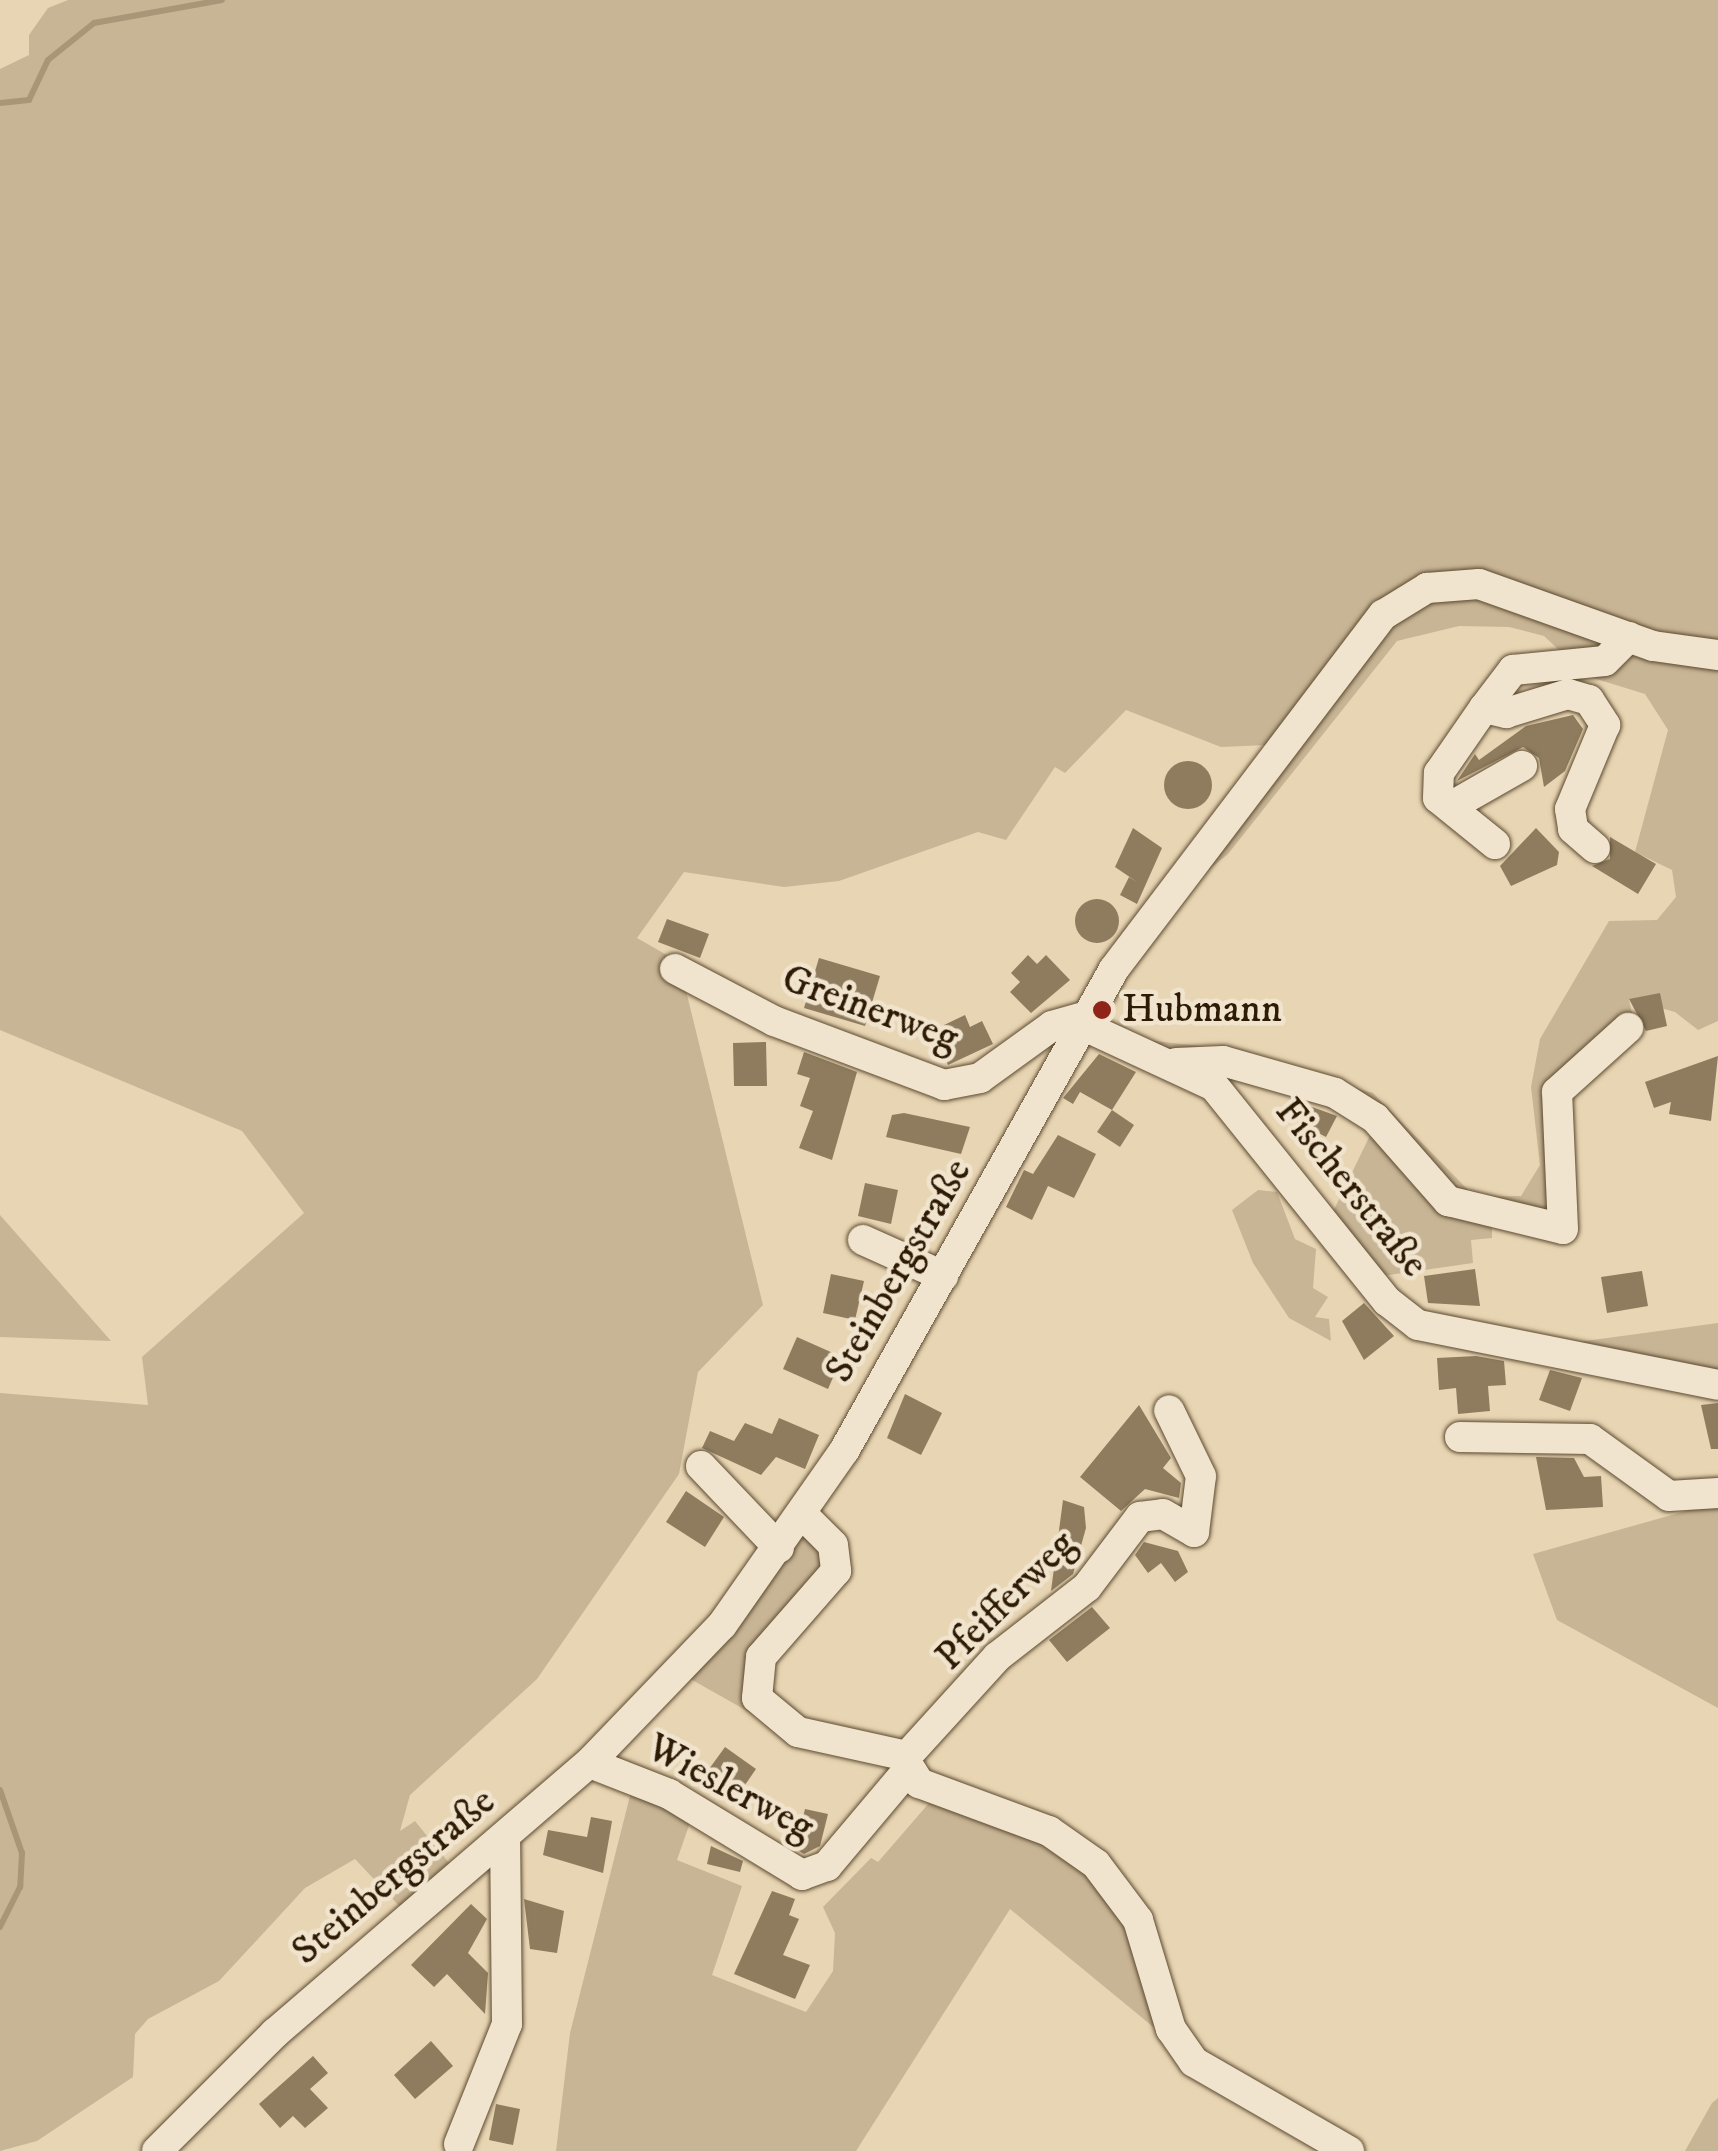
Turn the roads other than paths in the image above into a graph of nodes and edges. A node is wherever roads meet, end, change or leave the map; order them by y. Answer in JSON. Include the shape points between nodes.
{"nodes":[{"id":1,"x":1629,"y":637,"type":"junction"},
{"id":2,"x":1718,"y":655,"type":"edge"},
{"id":3,"x":1484,"y":708,"type":"junction"},
{"id":4,"x":1522,"y":766,"type":"dead end"},
{"id":5,"x":1450,"y":807,"type":"junction"},
{"id":6,"x":1495,"y":844,"type":"dead end"},
{"id":7,"x":1594,"y":848,"type":"dead end"},
{"id":8,"x":675,"y":969,"type":"dead end"},
{"id":9,"x":1084,"y":1020,"type":"junction"},
{"id":10,"x":1628,"y":1028,"type":"dead end"},
{"id":11,"x":1168,"y":1064,"type":"junction"},
{"id":12,"x":862,"y":1240,"type":"dead end"},
{"id":13,"x":942,"y":1276,"type":"junction"},
{"id":14,"x":1718,"y":1385,"type":"edge"},
{"id":15,"x":1168,"y":1410,"type":"dead end"},
{"id":16,"x":1460,"y":1437,"type":"dead end"},
{"id":17,"x":702,"y":1466,"type":"dead end"},
{"id":18,"x":1718,"y":1493,"type":"edge"},
{"id":19,"x":802,"y":1515,"type":"junction"},
{"id":20,"x":779,"y":1548,"type":"junction"},
{"id":21,"x":900,"y":1762,"type":"junction"},
{"id":22,"x":590,"y":1763,"type":"junction"},
{"id":23,"x":505,"y":1836,"type":"junction"},
{"id":24,"x":459,"y":2144,"type":"dead end"},
{"id":25,"x":156,"y":2151,"type":"edge"},
{"id":26,"x":1349,"y":2151,"type":"edge"}],
"edges":[{"from":1,"to":2,"type":"street","name":"Steinbergstraße"},
{"from":1,"to":3,"type":"street","via":[[1605,661],[1513,670]]},
{"from":1,"to":9,"type":"street","name":"Steinbergstraße","via":[[1495,586],[1440,585],[1404,600],[1252,778]]},
{"from":3,"to":5,"type":"street","via":[[1436,780]]},
{"from":3,"to":7,"type":"street","via":[[1506,712],[1568,694],[1599,712],[1602,748],[1570,808],[1573,830]]},
{"from":4,"to":5,"type":"street"},
{"from":5,"to":6,"type":"street"},
{"from":8,"to":9,"type":"street","name":"Greinerweg","via":[[774,1021],[951,1086]]},
{"from":9,"to":11,"type":"street","name":"Fischerstraße"},
{"from":9,"to":13,"type":"street","name":"Steinbergstraße"},
{"from":10,"to":11,"type":"street","name":"Fischerstraße","via":[[1557,1092],[1563,1229],[1448,1201],[1376,1118],[1335,1093],[1223,1061]]},
{"from":11,"to":14,"type":"street","name":"Fischerstraße","via":[[1225,1096],[1406,1318],[1460,1338]]},
{"from":12,"to":13,"type":"street"},
{"from":13,"to":19,"type":"street","name":"Steinbergstraße"},
{"from":15,"to":21,"type":"street","name":"Pfeifferweg","via":[[1201,1476],[1194,1532],[1154,1512],[1140,1516],[1087,1587],[998,1657],[929,1740]]},
{"from":16,"to":18,"type":"street","via":[[1590,1439],[1669,1496]]},
{"from":17,"to":20,"type":"street"},
{"from":19,"to":20,"type":"street","name":"Steinbergstraße"},
{"from":19,"to":21,"type":"street","via":[[833,1545],[836,1570],[761,1657],[757,1698],[784,1726]]},
{"from":20,"to":22,"type":"street","name":"Steinbergstraße","via":[[696,1655]]},
{"from":21,"to":22,"type":"street","name":"Wieslerweg","via":[[827,1866],[802,1876],[669,1794]]},
{"from":21,"to":26,"type":"street","via":[[1078,1849],[1138,1920],[1171,2029],[1194,2062]]},
{"from":22,"to":23,"type":"street","name":"Steinbergstraße"},
{"from":23,"to":24,"type":"street","via":[[506,2024]]},
{"from":23,"to":25,"type":"street","name":"Steinbergstraße","via":[[275,2032]]}]}
